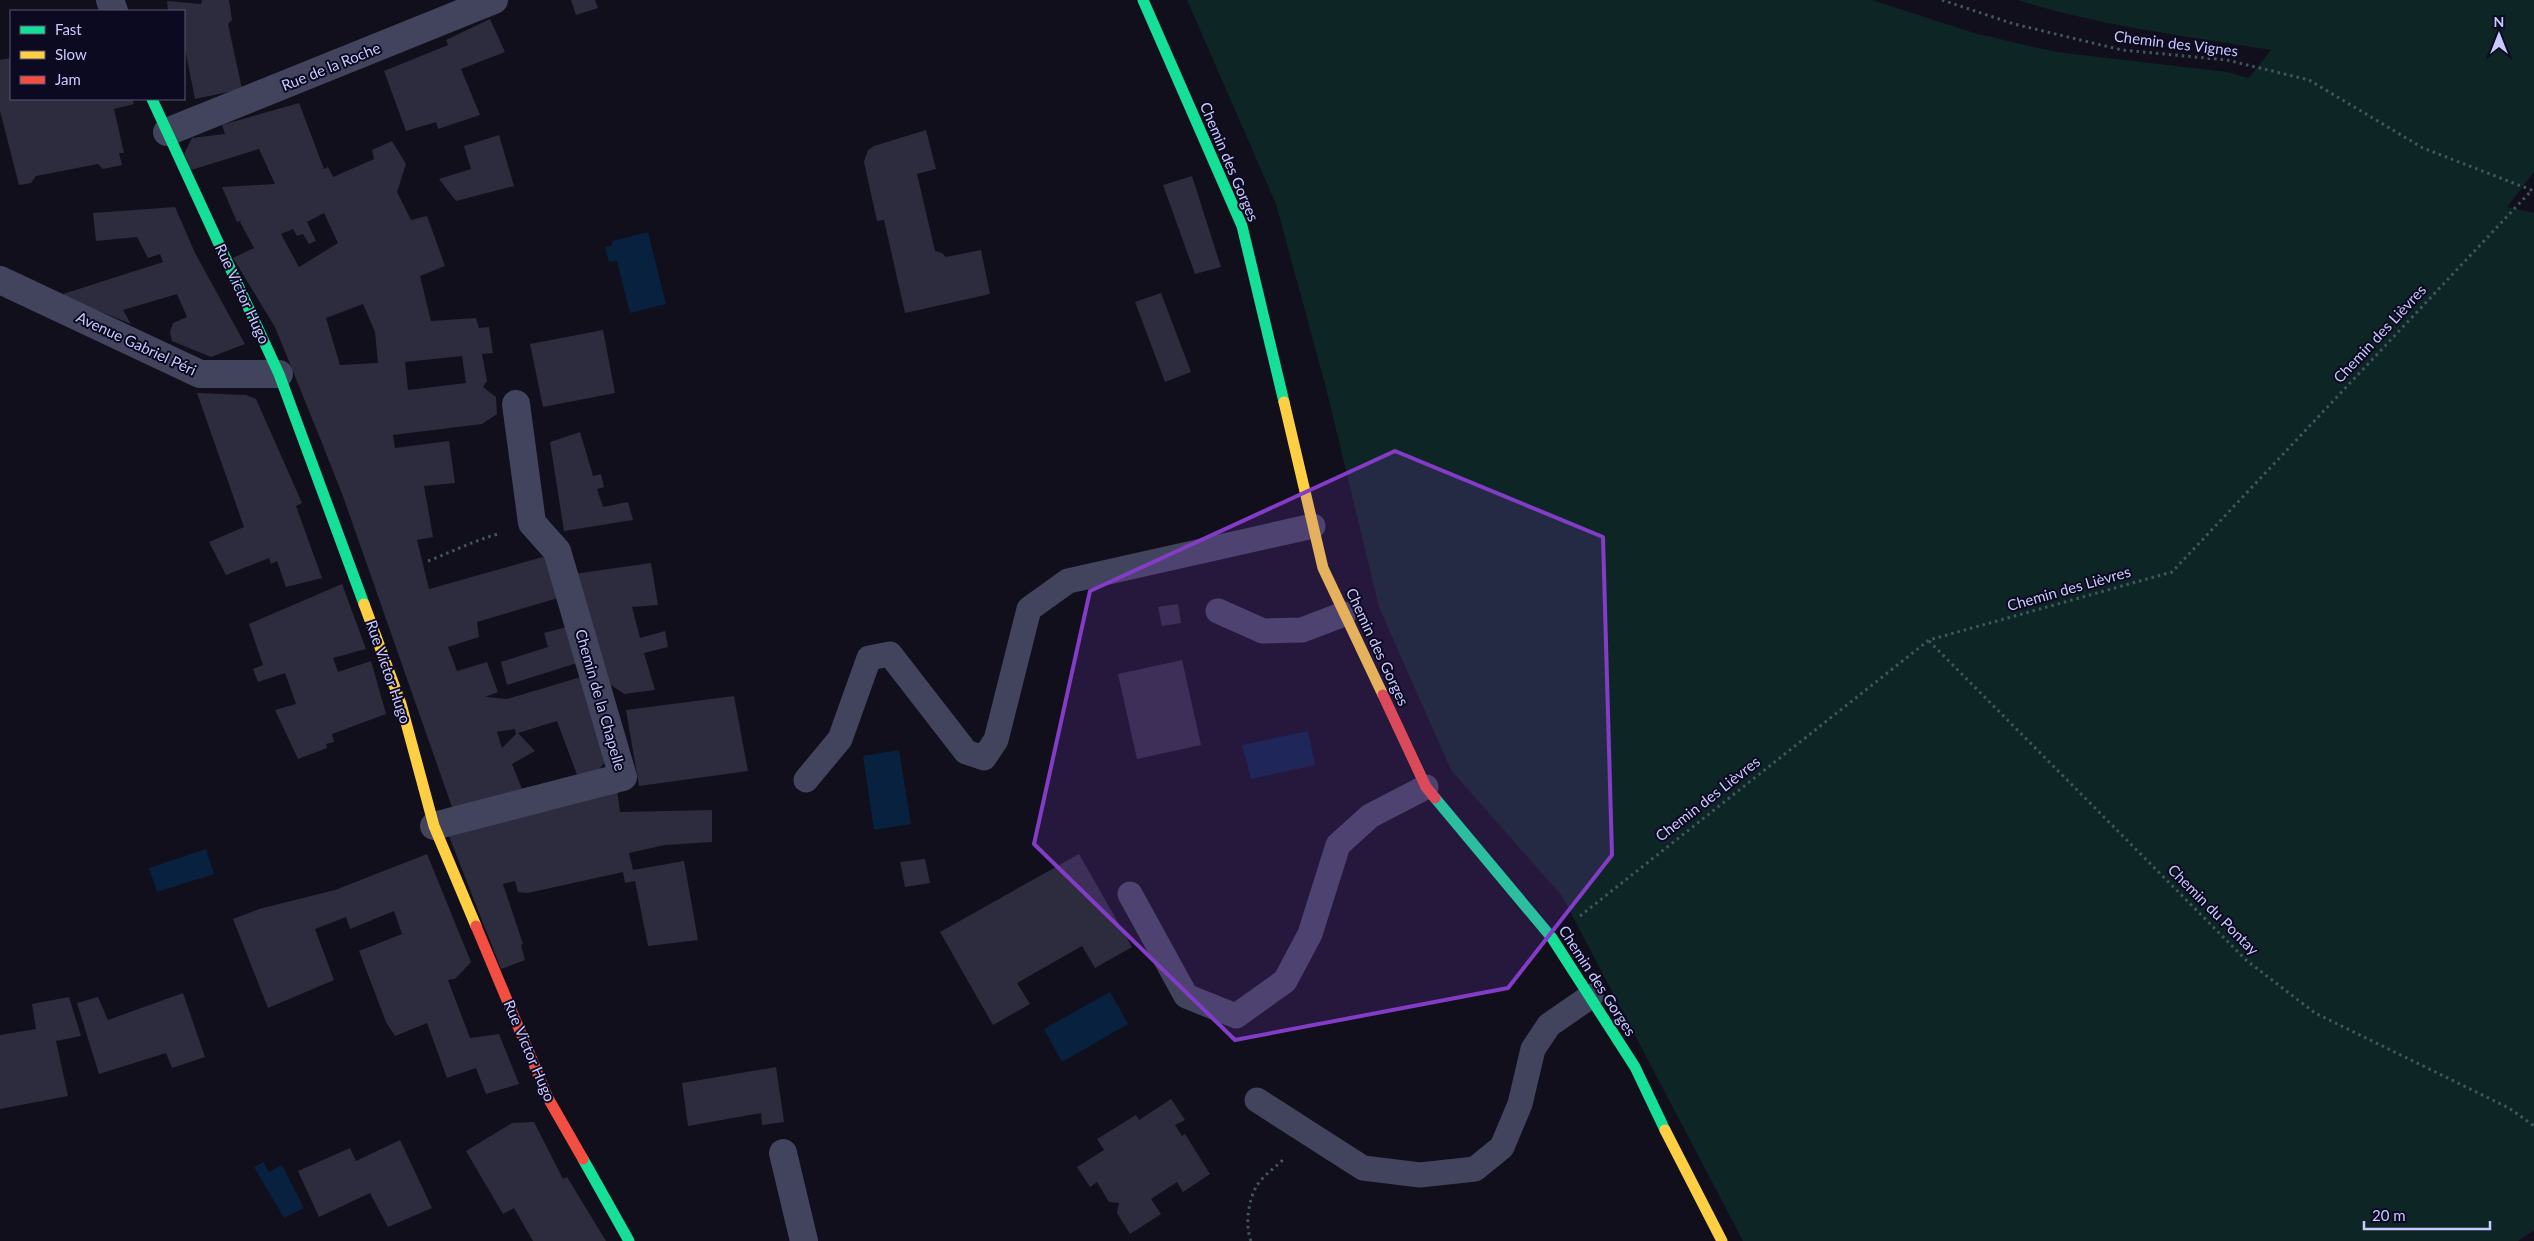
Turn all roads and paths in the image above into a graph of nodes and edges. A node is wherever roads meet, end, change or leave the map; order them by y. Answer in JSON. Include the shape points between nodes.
{"nodes":[{"id":1,"x":494,"y":0,"type":"edge"},
{"id":2,"x":1143,"y":0,"type":"edge"},
{"id":3,"x":1942,"y":0,"type":"edge"},
{"id":4,"x":152,"y":100,"type":"edge"},
{"id":5,"x":167,"y":132,"type":"junction"},
{"id":6,"x":2533,"y":190,"type":"edge"},
{"id":7,"x":0,"y":280,"type":"edge"},
{"id":8,"x":279,"y":374,"type":"junction"},
{"id":9,"x":516,"y":404,"type":"dead end"},
{"id":10,"x":532,"y":523,"type":"junction"},
{"id":11,"x":1313,"y":526,"type":"junction"},
{"id":12,"x":428,"y":560,"type":"dead end"},
{"id":13,"x":1218,"y":611,"type":"dead end"},
{"id":14,"x":1344,"y":614,"type":"junction"},
{"id":15,"x":1929,"y":640,"type":"junction"},
{"id":16,"x":806,"y":780,"type":"dead end"},
{"id":17,"x":1426,"y":787,"type":"junction"},
{"id":18,"x":434,"y":826,"type":"junction"},
{"id":19,"x":1130,"y":894,"type":"dead end"},
{"id":20,"x":1552,"y":938,"type":"junction"},
{"id":21,"x":1591,"y":996,"type":"junction"},
{"id":22,"x":1258,"y":1100,"type":"dead end"},
{"id":23,"x":2534,"y":1126,"type":"edge"},
{"id":24,"x":1309,"y":1133,"type":"junction"},
{"id":25,"x":783,"y":1152,"type":"dead end"},
{"id":26,"x":629,"y":1241,"type":"edge"},
{"id":27,"x":804,"y":1241,"type":"edge"},
{"id":28,"x":1251,"y":1241,"type":"edge"},
{"id":29,"x":1722,"y":1241,"type":"edge"}],
"edges":[{"from":1,"to":5,"type":"street","name":"Rue de la Roche"},
{"from":2,"to":11,"type":"street","name":"Chemin des Gorges","via":[[1242,226]]},
{"from":3,"to":6,"type":"path","name":"Chemin des Vignes","via":[[2014,24],[2122,50],[2227,60],[2309,80],[2423,148]]},
{"from":4,"to":5,"type":"street","name":"Rue Victor Hugo"},
{"from":5,"to":8,"type":"street","name":"Rue Victor Hugo"},
{"from":6,"to":15,"type":"path","name":"Chemin des Lièvres","via":[[2172,572]]},
{"from":7,"to":8,"type":"street","name":"Avenue Gabriel Péri","via":[[200,374]]},
{"from":8,"to":18,"type":"street","name":"Rue Victor Hugo","via":[[401,704]]},
{"from":9,"to":10,"type":"street"},
{"from":10,"to":12,"type":"path"},
{"from":10,"to":18,"type":"street","name":"Chemin de la Chapelle","via":[[557,551],[623,778]]},
{"from":11,"to":14,"type":"street","name":"Chemin des Gorges","via":[[1323,568]]},
{"from":11,"to":16,"type":"lane","via":[[1068,581],[1030,610],[996,740],[984,758],[966,752],[890,654],[870,658],[840,739]]},
{"from":13,"to":14,"type":"lane","via":[[1263,631],[1302,630]]},
{"from":14,"to":17,"type":"street","name":"Chemin des Gorges"},
{"from":15,"to":20,"type":"path","name":"Chemin des Lièvres"},
{"from":15,"to":23,"type":"path","name":"Chemin du Pontay","via":[[2246,960],[2315,1013],[2510,1108]]},
{"from":17,"to":19,"type":"lane","via":[[1370,816],[1338,845],[1310,934],[1285,981],[1236,1016],[1186,996]]},
{"from":17,"to":20,"type":"street","name":"Chemin des Gorges"},
{"from":18,"to":26,"type":"street","name":"Rue Victor Hugo","via":[[548,1098]]},
{"from":20,"to":21,"type":"street","name":"Chemin des Gorges"},
{"from":21,"to":24,"type":"lane","via":[[1548,1025],[1533,1049],[1520,1104],[1502,1147],[1475,1169],[1420,1175],[1363,1168]]},
{"from":21,"to":29,"type":"street","name":"Chemin des Gorges","via":[[1635,1067]]},
{"from":22,"to":24,"type":"lane"},
{"from":24,"to":28,"type":"path","via":[[1256,1186],[1248,1215],[1247,1230]]},
{"from":25,"to":27,"type":"street"}]}
